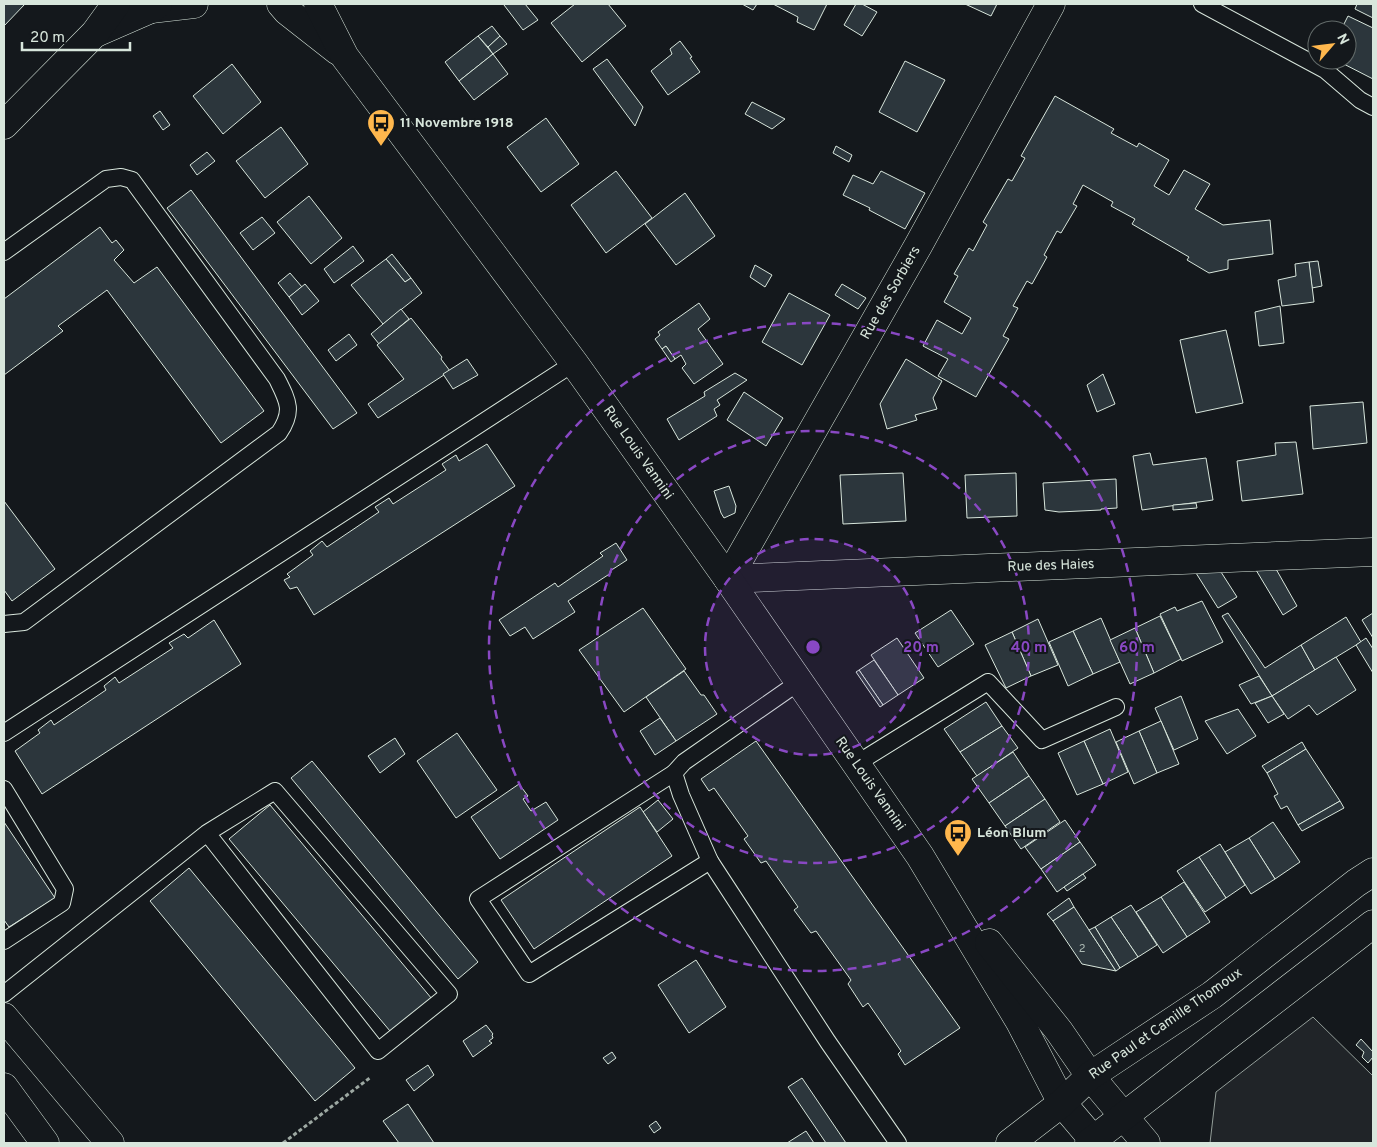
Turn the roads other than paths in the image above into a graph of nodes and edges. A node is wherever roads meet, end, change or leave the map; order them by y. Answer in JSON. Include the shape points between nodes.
{"nodes":[{"id":1,"x":194,"y":4,"type":"edge"},
{"id":2,"x":318,"y":4,"type":"edge"},
{"id":3,"x":1051,"y":4,"type":"edge"},
{"id":4,"x":1202,"y":4,"type":"edge"},
{"id":5,"x":277,"y":6,"type":"edge"},
{"id":6,"x":130,"y":7,"type":"edge"},
{"id":7,"x":345,"y":57,"type":"junction"},
{"id":8,"x":1373,"y":107,"type":"edge"},
{"id":9,"x":4,"y":125,"type":"edge"},
{"id":10,"x":4,"y":252,"type":"edge"},
{"id":11,"x":574,"y":363,"type":"junction"},
{"id":12,"x":1373,"y":552,"type":"edge"},
{"id":13,"x":728,"y":580,"type":"junction"},
{"id":14,"x":4,"y":624,"type":"edge"},
{"id":15,"x":799,"y":682,"type":"junction"},
{"id":16,"x":1116,"y":706,"type":"dead end"},
{"id":17,"x":4,"y":733,"type":"edge"},
{"id":18,"x":856,"y":764,"type":"junction"},
{"id":19,"x":674,"y":773,"type":"junction"},
{"id":20,"x":4,"y":789,"type":"edge"},
{"id":21,"x":207,"y":833,"type":"junction"},
{"id":22,"x":920,"y":856,"type":"junction"},
{"id":23,"x":710,"y":861,"type":"junction"},
{"id":24,"x":1373,"y":872,"type":"edge"},
{"id":25,"x":1373,"y":924,"type":"edge"},
{"id":26,"x":4,"y":942,"type":"edge"},
{"id":27,"x":4,"y":994,"type":"edge"},
{"id":28,"x":4,"y":1017,"type":"edge"},
{"id":29,"x":1090,"y":1076,"type":"junction"},
{"id":30,"x":4,"y":1087,"type":"edge"},
{"id":31,"x":1062,"y":1103,"type":"junction"},
{"id":32,"x":1124,"y":1118,"type":"junction"},
{"id":33,"x":1093,"y":1142,"type":"edge"},
{"id":34,"x":45,"y":1143,"type":"edge"},
{"id":35,"x":110,"y":1143,"type":"edge"},
{"id":36,"x":898,"y":1143,"type":"edge"},
{"id":37,"x":1010,"y":1143,"type":"edge"},
{"id":38,"x":1146,"y":1143,"type":"edge"}],
"edges":[{"from":1,"to":6,"type":"main road"},
{"from":2,"to":7,"type":"main road","name":"Rue Louis Vannini"},
{"from":3,"to":13,"type":"main road","name":"Rue des Sorbiers"},
{"from":4,"to":8,"type":"lane","via":[[1325,70]]},
{"from":5,"to":7,"type":"main road","name":"Rue Louis Vannini"},
{"from":6,"to":9,"type":"main road","via":[[95,33]]},
{"from":7,"to":11,"type":"main road","name":"Rue Louis Vannini"},
{"from":10,"to":14,"type":"lane","via":[[106,179],[121,177],[132,180],[277,378],[287,400],[288,420],[279,434],[24,622]]},
{"from":11,"to":13,"type":"main road","name":"Rue Louis Vannini"},
{"from":11,"to":17,"type":"lane"},
{"from":12,"to":13,"type":"main road","name":"Rue des Haies"},
{"from":13,"to":15,"type":"main road","name":"Rue Louis Vannini"},
{"from":15,"to":18,"type":"main road","name":"Rue Louis Vannini"},
{"from":15,"to":19,"type":"lane","via":[[684,762]]},
{"from":16,"to":18,"type":"lane","via":[[1042,740],[988,682]]},
{"from":18,"to":22,"type":"main road","name":"Rue Louis Vannini"},
{"from":19,"to":23,"type":"lane"},
{"from":19,"to":23,"type":"lane","via":[[478,899],[529,974]]},
{"from":20,"to":26,"type":"lane","via":[[65,889],[62,903]]},
{"from":21,"to":21,"type":"lane","via":[[378,1051],[449,994],[275,791]]},
{"from":21,"to":27,"type":"lane"},
{"from":22,"to":29,"type":"main road","name":"Rue Louis Vannini","via":[[1060,1031]]},
{"from":22,"to":31,"type":"main road","name":"Rue Louis Vannini","via":[[1020,1022]]},
{"from":23,"to":36,"type":"lane"},
{"from":24,"to":29,"type":"main road","name":"Rue Paul et Camille Thomoux","via":[[1212,995]]},
{"from":25,"to":32,"type":"main road"},
{"from":28,"to":35,"type":"main road"},
{"from":29,"to":31,"type":"main road","name":"Rue Paul et Camille Thomoux"},
{"from":29,"to":32,"type":"main road","name":"Rue Louis Vannini"},
{"from":30,"to":34,"type":"main road"},
{"from":31,"to":33,"type":"main road","name":"Rue Louis Vannini"},
{"from":31,"to":37,"type":"main road","name":"Rue Paul et Camille Thomoux"},
{"from":32,"to":33,"type":"main road"},
{"from":32,"to":38,"type":"main road","name":"Rue Louis Vannini"}]}
